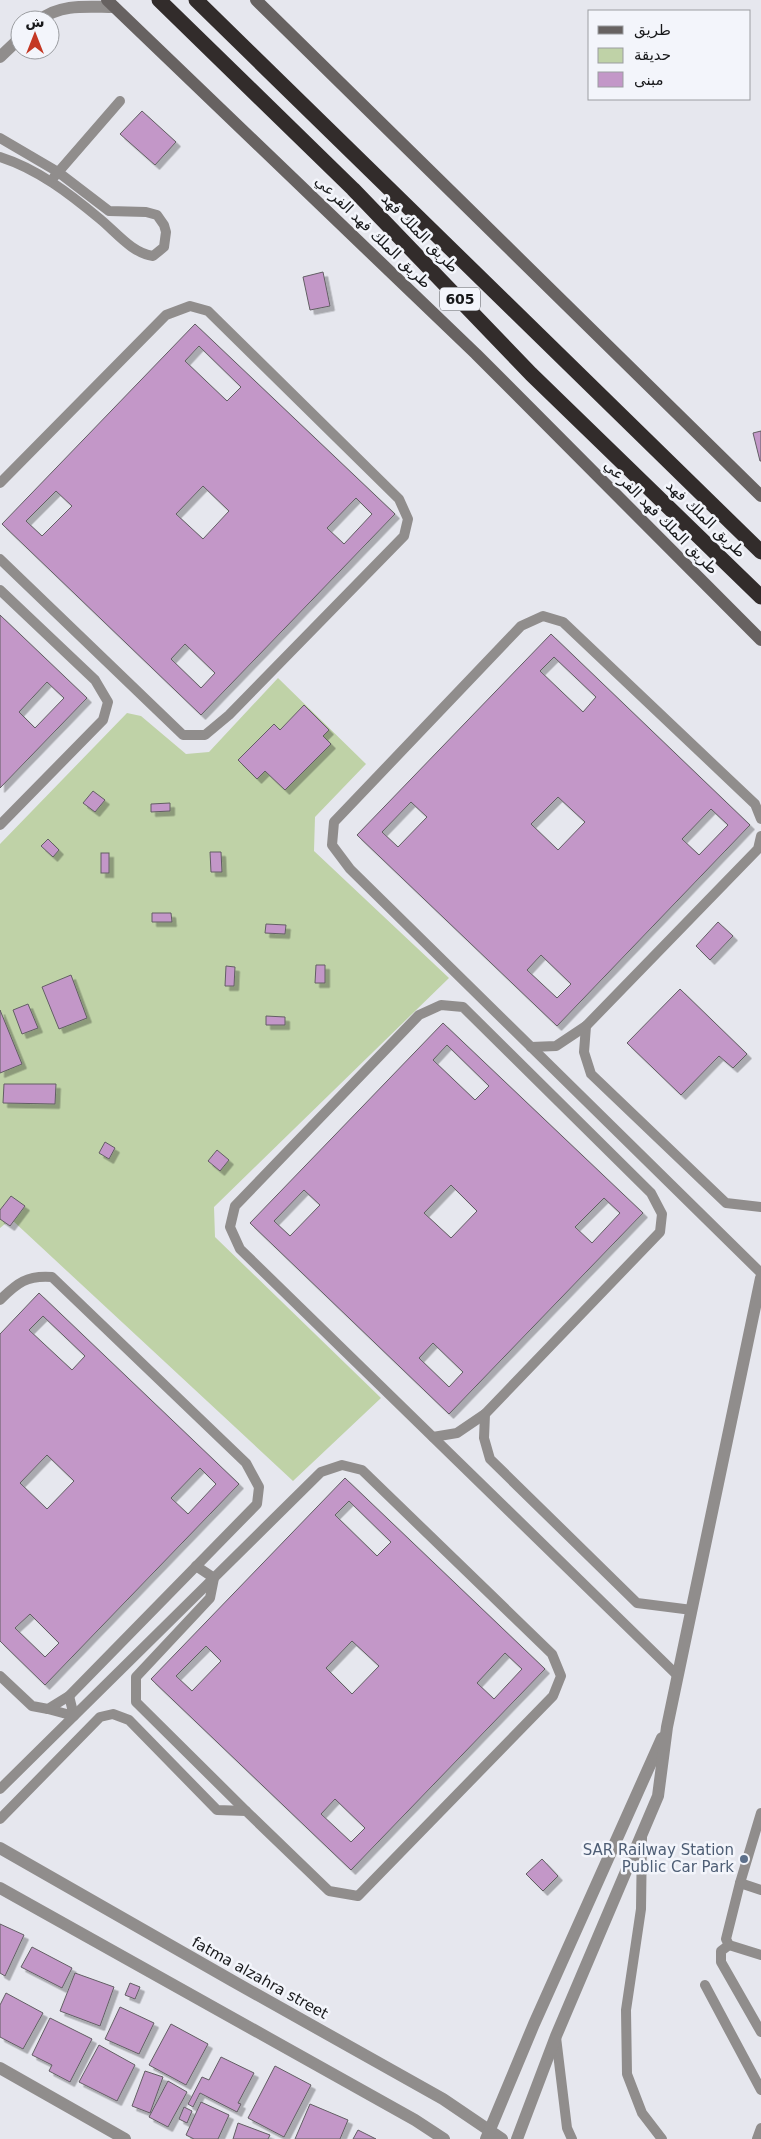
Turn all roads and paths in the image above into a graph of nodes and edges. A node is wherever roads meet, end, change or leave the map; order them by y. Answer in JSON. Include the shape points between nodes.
{"nodes":[{"id":1,"x":159,"y":0,"type":"edge"},
{"id":2,"x":196,"y":0,"type":"edge"},
{"id":3,"x":256,"y":0,"type":"edge"},
{"id":4,"x":111,"y":4,"type":"edge"},
{"id":5,"x":60,"y":10,"type":"edge"},
{"id":6,"x":10,"y":48,"type":"edge"},
{"id":7,"x":0,"y":57,"type":"edge"},
{"id":8,"x":120,"y":101,"type":"dead end"},
{"id":9,"x":0,"y":138,"type":"edge"},
{"id":10,"x":0,"y":156,"type":"edge"},
{"id":11,"x":58,"y":172,"type":"junction"},
{"id":12,"x":50,"y":181,"type":"junction"},
{"id":13,"x":109,"y":211,"type":"junction"},
{"id":14,"x":102,"y":221,"type":"junction"},
{"id":15,"x":0,"y":483,"type":"edge"},
{"id":16,"x":748,"y":483,"type":"junction"},
{"id":17,"x":761,"y":486,"type":"edge"},
{"id":18,"x":761,"y":496,"type":"edge"},
{"id":19,"x":761,"y":552,"type":"edge"},
{"id":20,"x":0,"y":559,"type":"edge"},
{"id":21,"x":0,"y":590,"type":"edge"},
{"id":22,"x":761,"y":597,"type":"edge"},
{"id":23,"x":761,"y":640,"type":"edge"},
{"id":24,"x":761,"y":819,"type":"edge"},
{"id":25,"x":0,"y":825,"type":"edge"},
{"id":26,"x":761,"y":836,"type":"edge"},
{"id":27,"x":586,"y":1026,"type":"junction"},
{"id":28,"x":531,"y":1047,"type":"junction"},
{"id":29,"x":761,"y":1207,"type":"edge"},
{"id":30,"x":761,"y":1273,"type":"edge"},
{"id":31,"x":761,"y":1278,"type":"edge"},
{"id":32,"x":0,"y":1300,"type":"edge"},
{"id":33,"x":485,"y":1414,"type":"junction"},
{"id":34,"x":433,"y":1437,"type":"junction"},
{"id":35,"x":196,"y":1566,"type":"junction"},
{"id":36,"x":214,"y":1578,"type":"junction"},
{"id":37,"x":692,"y":1610,"type":"junction"},
{"id":38,"x":0,"y":1676,"type":"edge"},
{"id":39,"x":678,"y":1676,"type":"junction"},
{"id":40,"x":69,"y":1696,"type":"junction"},
{"id":41,"x":48,"y":1709,"type":"junction"},
{"id":42,"x":667,"y":1727,"type":"junction"},
{"id":43,"x":0,"y":1789,"type":"edge"},
{"id":44,"x":246,"y":1811,"type":"junction"},
{"id":45,"x":761,"y":1814,"type":"edge"},
{"id":46,"x":0,"y":1819,"type":"edge"},
{"id":47,"x":758,"y":1832,"type":"edge"},
{"id":48,"x":642,"y":1833,"type":"junction"},
{"id":49,"x":0,"y":1848,"type":"edge"},
{"id":50,"x":740,"y":1883,"type":"junction"},
{"id":51,"x":0,"y":1888,"type":"edge"},
{"id":52,"x":761,"y":1890,"type":"edge"},
{"id":53,"x":729,"y":1945,"type":"junction"},
{"id":54,"x":761,"y":1955,"type":"edge"},
{"id":55,"x":705,"y":1986,"type":"dead end"},
{"id":56,"x":761,"y":2032,"type":"edge"},
{"id":57,"x":556,"y":2036,"type":"junction"},
{"id":58,"x":0,"y":2068,"type":"edge"},
{"id":59,"x":761,"y":2090,"type":"edge"},
{"id":60,"x":761,"y":2128,"type":"edge"},
{"id":61,"x":487,"y":2135,"type":"edge"},
{"id":62,"x":125,"y":2139,"type":"edge"},
{"id":63,"x":444,"y":2139,"type":"edge"},
{"id":64,"x":502,"y":2139,"type":"edge"},
{"id":65,"x":517,"y":2139,"type":"edge"},
{"id":66,"x":572,"y":2139,"type":"edge"},
{"id":67,"x":662,"y":2139,"type":"edge"},
{"id":68,"x":757,"y":2139,"type":"edge"}],
"edges":[{"from":1,"to":22,"type":"highway","name":"طريق الملك فهد","number":"605","via":[[353,189],[531,374]]},
{"from":2,"to":19,"type":"highway","name":"طريق الملك فهد","number":"605"},
{"from":3,"to":16,"type":"main road"},
{"from":4,"to":5,"type":"street"},
{"from":4,"to":23,"type":"main road","name":"طريق الملك فهد الفرعي","via":[[476,354]]},
{"from":6,"to":7,"type":"street"},
{"from":8,"to":11,"type":"lane"},
{"from":9,"to":11,"type":"lane"},
{"from":10,"to":12,"type":"lane","via":[[20,163]]},
{"from":11,"to":12,"type":"lane"},
{"from":11,"to":13,"type":"lane"},
{"from":12,"to":14,"type":"lane"},
{"from":13,"to":14,"type":"lane"},
{"from":13,"to":14,"type":"lane","via":[[157,215],[166,232],[164,247],[153,256],[145,255]]},
{"from":15,"to":20,"type":"lane","via":[[166,315],[190,306],[215,318],[399,499],[408,518],[404,536],[229,715],[205,735],[183,735]]},
{"from":16,"to":17,"type":"street"},
{"from":16,"to":18,"type":"main road"},
{"from":21,"to":25,"type":"lane","via":[[95,680],[108,702],[103,720]]},
{"from":24,"to":28,"type":"lane","via":[[755,804],[563,622],[542,616],[521,626],[334,822],[332,845],[350,869]]},
{"from":26,"to":27,"type":"lane","via":[[758,848]]},
{"from":27,"to":28,"type":"lane","via":[[556,1046]]},
{"from":27,"to":29,"type":"lane","via":[[584,1052],[590,1074],[726,1203]]},
{"from":28,"to":30,"type":"lane"},
{"from":31,"to":37,"type":"street"},
{"from":32,"to":35,"type":"lane","via":[[15,1285],[37,1276],[52,1277],[246,1463],[259,1487],[257,1504]]},
{"from":33,"to":34,"type":"lane","via":[[457,1433]]},
{"from":33,"to":34,"type":"lane","via":[[660,1232],[662,1214],[651,1193],[463,1007],[441,1005],[419,1015],[235,1206],[230,1227],[240,1249]]},
{"from":33,"to":37,"type":"lane","via":[[484,1438],[490,1459],[637,1603]]},
{"from":34,"to":39,"type":"lane"},
{"from":35,"to":36,"type":"lane"},
{"from":35,"to":40,"type":"lane"},
{"from":36,"to":43,"type":"lane"},
{"from":36,"to":44,"type":"lane","via":[[210,1598],[136,1677],[136,1702]]},
{"from":36,"to":44,"type":"lane","via":[[321,1472],[342,1465],[362,1470],[552,1654],[561,1676],[553,1696],[358,1896],[329,1891]]},
{"from":37,"to":39,"type":"street"},
{"from":38,"to":41,"type":"lane","via":[[32,1706]]},
{"from":39,"to":42,"type":"street"},
{"from":40,"to":41,"type":"lane"},
{"from":40,"to":41,"type":"lane","via":[[74,1716]]},
{"from":42,"to":48,"type":"street","via":[[658,1796]]},
{"from":42,"to":61,"type":"street"},
{"from":44,"to":46,"type":"lane","via":[[218,1810],[129,1720],[113,1714],[100,1717]]},
{"from":45,"to":47,"type":"lane"},
{"from":47,"to":50,"type":"lane"},
{"from":48,"to":57,"type":"street"},
{"from":48,"to":67,"type":"lane","via":[[641,1909],[626,2010],[627,2074],[642,2113]]},
{"from":49,"to":61,"type":"street","name":"fatma alzahra street","via":[[443,2099]]},
{"from":50,"to":52,"type":"lane"},
{"from":50,"to":53,"type":"lane","via":[[727,1930]]},
{"from":51,"to":63,"type":"street","via":[[416,2120]]},
{"from":53,"to":54,"type":"lane"},
{"from":53,"to":56,"type":"lane","via":[[721,1951],[721,1962]]},
{"from":55,"to":59,"type":"lane"},
{"from":57,"to":65,"type":"street"},
{"from":57,"to":66,"type":"lane","via":[[566,2128]]},
{"from":58,"to":62,"type":"street"},
{"from":60,"to":68,"type":"lane"},
{"from":61,"to":64,"type":"street","name":"fatma alzahra street"}]}
